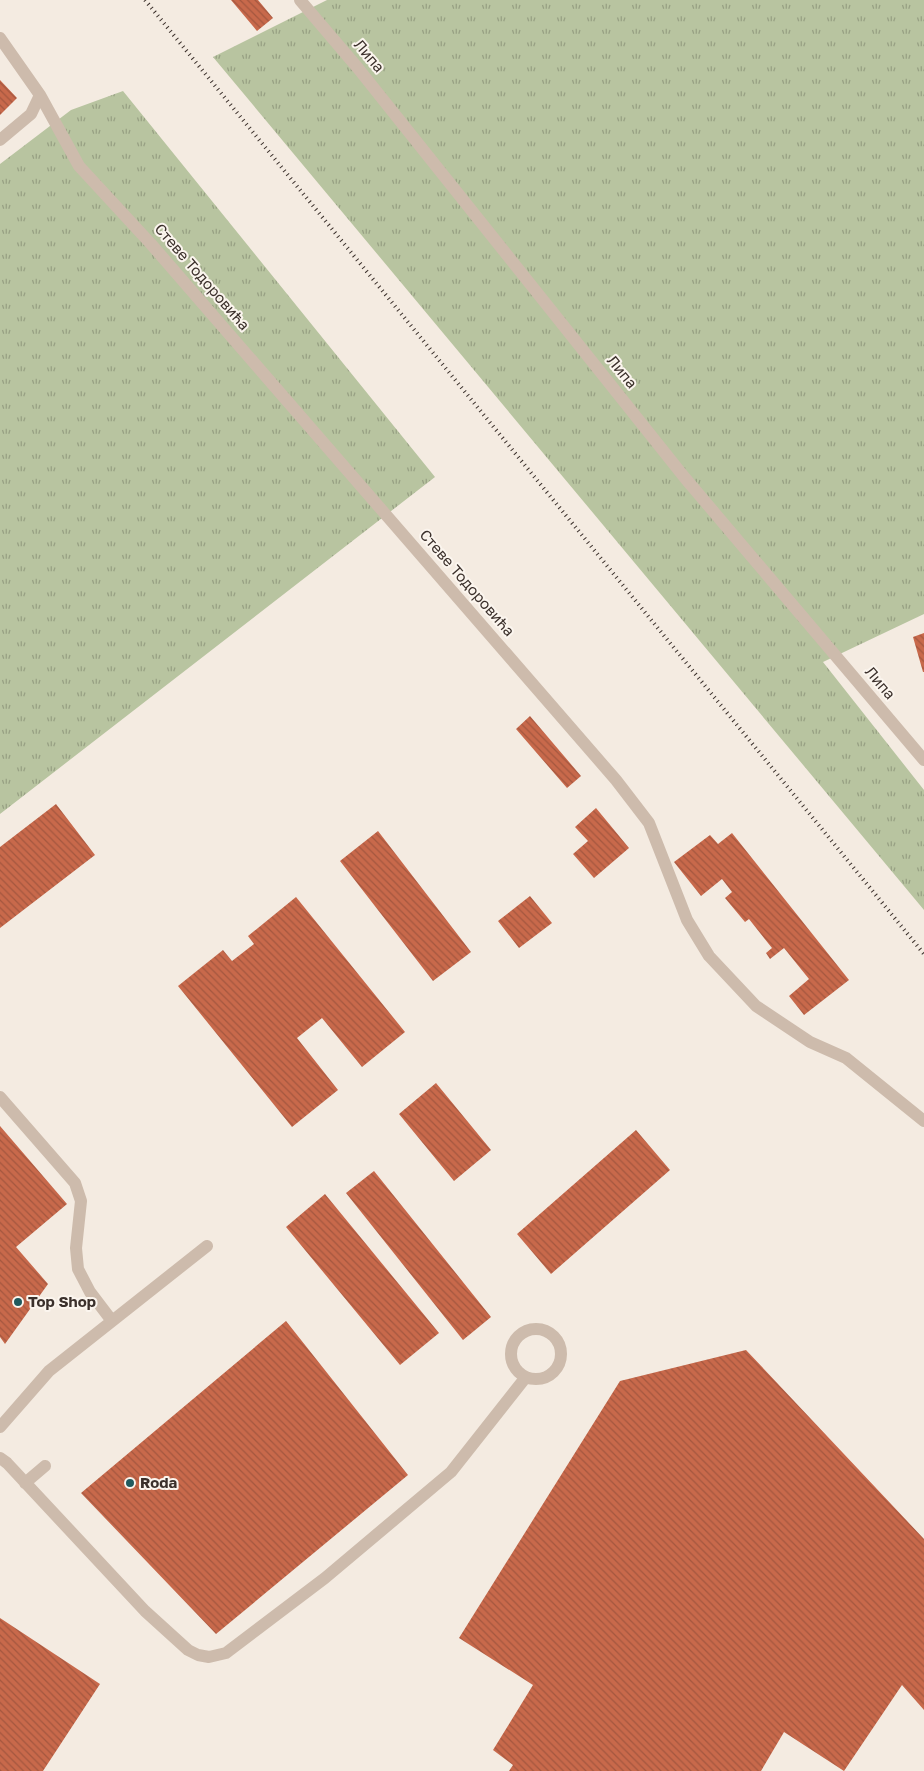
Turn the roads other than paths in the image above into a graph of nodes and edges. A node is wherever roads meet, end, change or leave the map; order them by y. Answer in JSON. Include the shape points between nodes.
{"nodes":[{"id":1,"x":300,"y":0,"type":"edge"},
{"id":2,"x":0,"y":38,"type":"edge"},
{"id":3,"x":40,"y":95,"type":"junction"},
{"id":4,"x":0,"y":140,"type":"edge"},
{"id":5,"x":924,"y":760,"type":"edge"},
{"id":6,"x":0,"y":1096,"type":"edge"},
{"id":7,"x":924,"y":1121,"type":"edge"},
{"id":8,"x":207,"y":1246,"type":"dead end"},
{"id":9,"x":112,"y":1321,"type":"junction"},
{"id":10,"x":526,"y":1377,"type":"dead end"},
{"id":11,"x":0,"y":1427,"type":"edge"},
{"id":12,"x":0,"y":1458,"type":"edge"},
{"id":13,"x":45,"y":1466,"type":"dead end"},
{"id":14,"x":25,"y":1483,"type":"junction"}],
"edges":[{"from":1,"to":5,"type":"street","name":"Липа","via":[[358,67],[685,478]]},
{"from":2,"to":3,"type":"street","name":"Стеве Тодоровића"},
{"from":3,"to":4,"type":"street","via":[[31,114]]},
{"from":3,"to":7,"type":"street","name":"Стеве Тодоровића","via":[[80,166],[616,780],[649,824],[688,920],[709,956],[756,1006],[810,1042],[846,1058]]},
{"from":6,"to":9,"type":"street","via":[[75,1183],[81,1201],[76,1248],[78,1269],[90,1292]]},
{"from":8,"to":9,"type":"street"},
{"from":9,"to":11,"type":"street","via":[[50,1371]]},
{"from":10,"to":14,"type":"street","via":[[451,1472],[325,1578],[218,1656],[198,1655],[188,1650],[145,1611]]},
{"from":12,"to":14,"type":"street"},
{"from":13,"to":14,"type":"street"}]}
